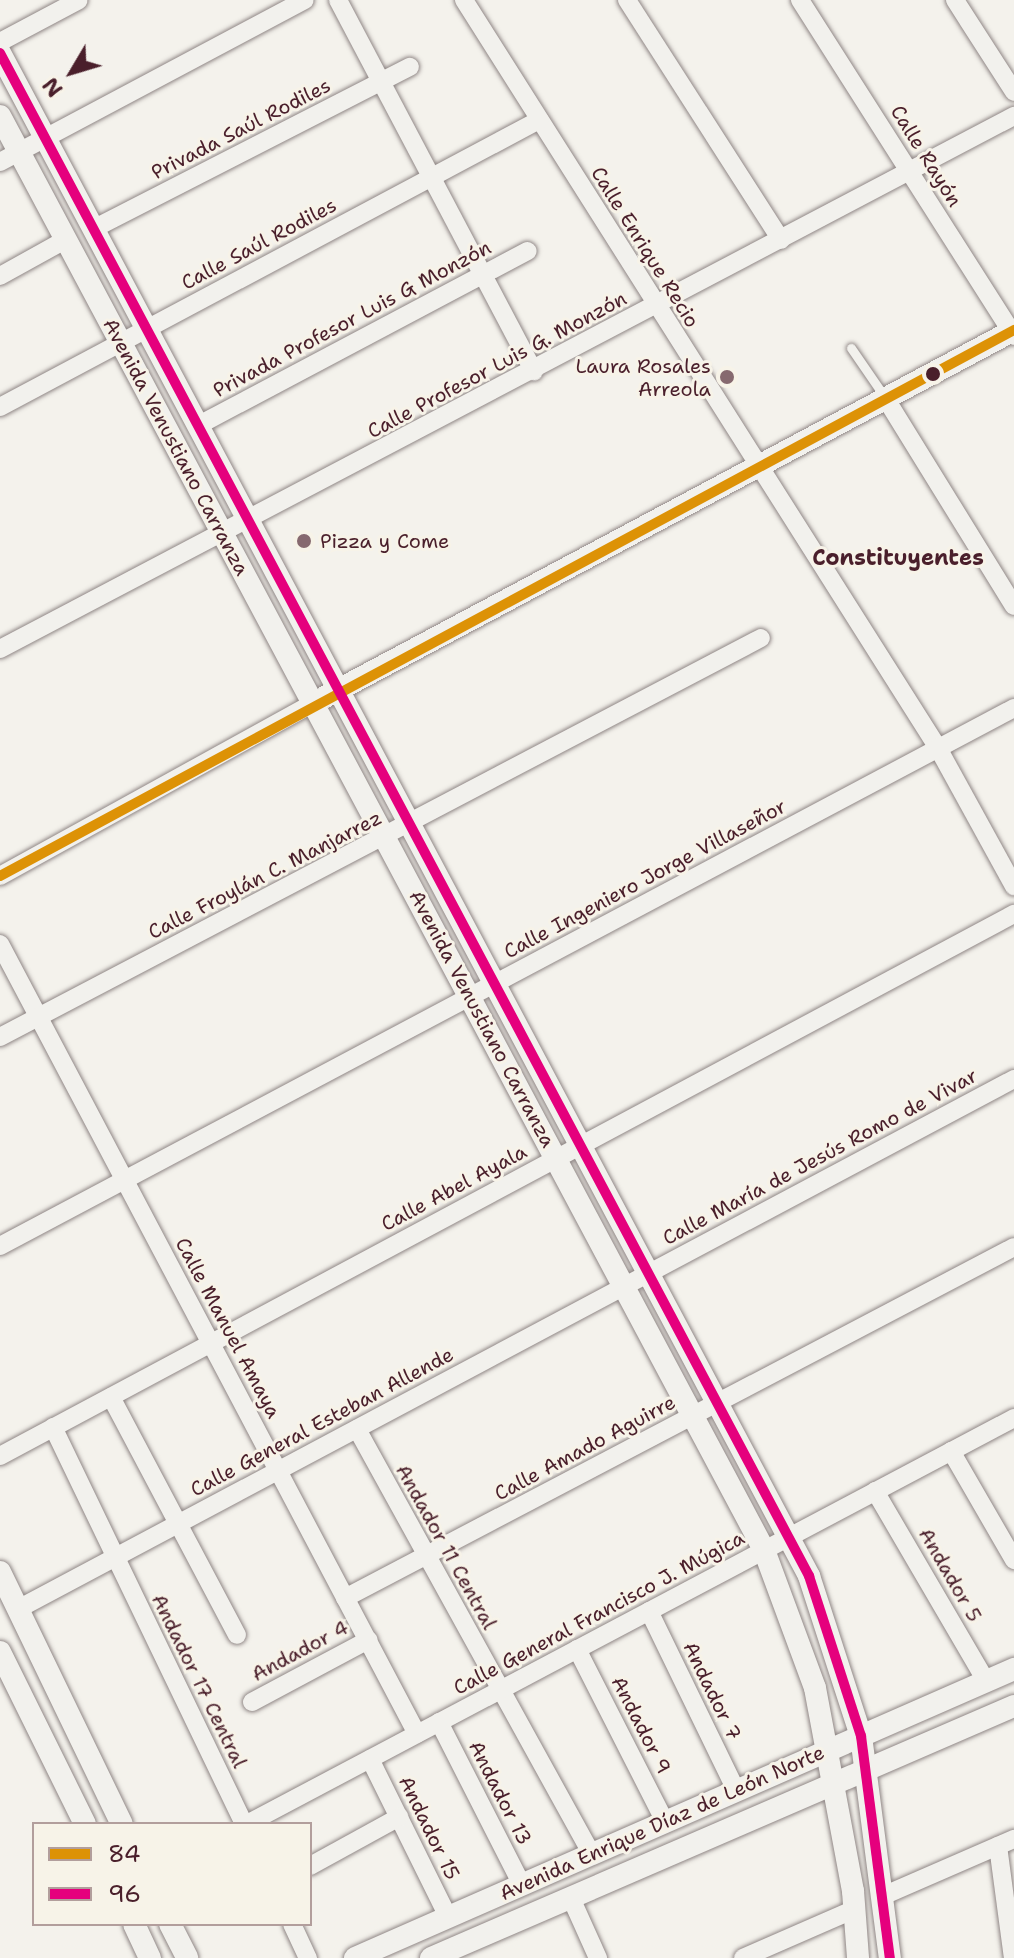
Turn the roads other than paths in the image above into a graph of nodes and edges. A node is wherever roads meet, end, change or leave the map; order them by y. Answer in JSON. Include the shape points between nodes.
{"nodes":[{"id":1,"x":79,"y":0,"type":"edge"},
{"id":2,"x":305,"y":0,"type":"edge"},
{"id":3,"x":338,"y":0,"type":"edge"},
{"id":4,"x":464,"y":0,"type":"edge"},
{"id":5,"x":627,"y":0,"type":"edge"},
{"id":6,"x":800,"y":0,"type":"edge"},
{"id":7,"x":955,"y":0,"type":"edge"},
{"id":8,"x":0,"y":42,"type":"edge"},
{"id":9,"x":0,"y":53,"type":"edge"},
{"id":10,"x":410,"y":67,"type":"dead end"},
{"id":11,"x":381,"y":82,"type":"junction"},
{"id":12,"x":1014,"y":92,"type":"edge"},
{"id":13,"x":0,"y":116,"type":"edge"},
{"id":14,"x":1014,"y":116,"type":"edge"},
{"id":15,"x":539,"y":120,"type":"junction"},
{"id":16,"x":46,"y":139,"type":"junction"},
{"id":17,"x":9,"y":157,"type":"edge"},
{"id":18,"x":909,"y":172,"type":"junction"},
{"id":19,"x":432,"y":178,"type":"junction"},
{"id":20,"x":93,"y":229,"type":"junction"},
{"id":21,"x":65,"y":240,"type":"junction"},
{"id":22,"x":781,"y":240,"type":"junction"},
{"id":23,"x":527,"y":251,"type":"dead end"},
{"id":24,"x":483,"y":274,"type":"junction"},
{"id":25,"x":0,"y":276,"type":"edge"},
{"id":26,"x":655,"y":305,"type":"junction"},
{"id":27,"x":146,"y":328,"type":"junction"},
{"id":28,"x":1013,"y":333,"type":"edge"},
{"id":29,"x":120,"y":342,"type":"junction"},
{"id":30,"x":851,"y":348,"type":"dead end"},
{"id":31,"x":534,"y":371,"type":"junction"},
{"id":32,"x":886,"y":399,"type":"junction"},
{"id":33,"x":0,"y":407,"type":"edge"},
{"id":34,"x":197,"y":426,"type":"junction"},
{"id":35,"x":758,"y":467,"type":"junction"},
{"id":36,"x":249,"y":523,"type":"junction"},
{"id":37,"x":224,"y":536,"type":"junction"},
{"id":38,"x":1014,"y":606,"type":"edge"},
{"id":39,"x":761,"y":638,"type":"dead end"},
{"id":40,"x":1,"y":648,"type":"edge"},
{"id":41,"x":337,"y":690,"type":"junction"},
{"id":42,"x":313,"y":703,"type":"junction"},
{"id":43,"x":1014,"y":708,"type":"edge"},
{"id":44,"x":938,"y":748,"type":"junction"},
{"id":45,"x":408,"y":825,"type":"junction"},
{"id":46,"x":385,"y":838,"type":"junction"},
{"id":47,"x":0,"y":876,"type":"edge"},
{"id":48,"x":1014,"y":886,"type":"edge"},
{"id":49,"x":1014,"y":914,"type":"edge"},
{"id":50,"x":0,"y":944,"type":"edge"},
{"id":51,"x":493,"y":986,"type":"junction"},
{"id":52,"x":470,"y":998,"type":"junction"},
{"id":53,"x":38,"y":1016,"type":"junction"},
{"id":54,"x":0,"y":1037,"type":"edge"},
{"id":55,"x":1014,"y":1079,"type":"edge"},
{"id":56,"x":579,"y":1147,"type":"junction"},
{"id":57,"x":557,"y":1159,"type":"junction"},
{"id":58,"x":124,"y":1178,"type":"junction"},
{"id":59,"x":0,"y":1246,"type":"edge"},
{"id":60,"x":1014,"y":1247,"type":"edge"},
{"id":61,"x":646,"y":1275,"type":"junction"},
{"id":62,"x":625,"y":1287,"type":"junction"},
{"id":63,"x":211,"y":1343,"type":"junction"},
{"id":64,"x":111,"y":1397,"type":"junction"},
{"id":65,"x":715,"y":1404,"type":"junction"},
{"id":66,"x":693,"y":1415,"type":"junction"},
{"id":67,"x":1014,"y":1418,"type":"edge"},
{"id":68,"x":53,"y":1427,"type":"junction"},
{"id":69,"x":357,"y":1429,"type":"junction"},
{"id":70,"x":951,"y":1451,"type":"junction"},
{"id":71,"x":0,"y":1456,"type":"edge"},
{"id":72,"x":278,"y":1471,"type":"junction"},
{"id":73,"x":875,"y":1491,"type":"junction"},
{"id":74,"x":178,"y":1524,"type":"junction"},
{"id":75,"x":788,"y":1537,"type":"junction"},
{"id":76,"x":764,"y":1550,"type":"junction"},
{"id":77,"x":115,"y":1557,"type":"junction"},
{"id":78,"x":424,"y":1557,"type":"junction"},
{"id":79,"x":1014,"y":1560,"type":"edge"},
{"id":80,"x":0,"y":1572,"type":"edge"},
{"id":81,"x":345,"y":1598,"type":"junction"},
{"id":82,"x":18,"y":1609,"type":"junction"},
{"id":83,"x":649,"y":1611,"type":"junction"},
{"id":84,"x":237,"y":1635,"type":"dead end"},
{"id":85,"x":368,"y":1640,"type":"junction"},
{"id":86,"x":577,"y":1649,"type":"junction"},
{"id":87,"x":0,"y":1652,"type":"edge"},
{"id":88,"x":1014,"y":1669,"type":"edge"},
{"id":89,"x":986,"y":1681,"type":"junction"},
{"id":90,"x":503,"y":1688,"type":"junction"},
{"id":91,"x":252,"y":1702,"type":"dead end"},
{"id":92,"x":1014,"y":1706,"type":"edge"},
{"id":93,"x":439,"y":1722,"type":"junction"},
{"id":94,"x":417,"y":1734,"type":"junction"},
{"id":95,"x":861,"y":1736,"type":"junction"},
{"id":96,"x":828,"y":1750,"type":"junction"},
{"id":97,"x":370,"y":1759,"type":"junction"},
{"id":98,"x":868,"y":1769,"type":"junction"},
{"id":99,"x":835,"y":1783,"type":"junction"},
{"id":100,"x":736,"y":1790,"type":"junction"},
{"id":101,"x":399,"y":1817,"type":"junction"},
{"id":102,"x":84,"y":1822,"type":"edge"},
{"id":103,"x":121,"y":1822,"type":"edge"},
{"id":104,"x":245,"y":1822,"type":"edge"},
{"id":105,"x":250,"y":1822,"type":"edge"},
{"id":106,"x":665,"y":1822,"type":"junction"},
{"id":107,"x":1006,"y":1843,"type":"edge"},
{"id":108,"x":592,"y":1854,"type":"junction"},
{"id":109,"x":312,"y":1865,"type":"edge"},
{"id":110,"x":522,"y":1885,"type":"junction"},
{"id":111,"x":885,"y":1895,"type":"junction"},
{"id":112,"x":571,"y":1898,"type":"junction"},
{"id":113,"x":855,"y":1909,"type":"junction"},
{"id":114,"x":448,"y":1917,"type":"junction"},
{"id":115,"x":135,"y":1926,"type":"edge"},
{"id":116,"x":171,"y":1926,"type":"edge"},
{"id":117,"x":293,"y":1926,"type":"edge"},
{"id":118,"x":150,"y":1958,"type":"edge"},
{"id":119,"x":187,"y":1958,"type":"edge"},
{"id":120,"x":308,"y":1958,"type":"edge"},
{"id":121,"x":355,"y":1958,"type":"edge"},
{"id":122,"x":431,"y":1958,"type":"edge"},
{"id":123,"x":598,"y":1958,"type":"edge"},
{"id":124,"x":743,"y":1958,"type":"edge"},
{"id":125,"x":858,"y":1958,"type":"edge"},
{"id":126,"x":890,"y":1958,"type":"edge"},
{"id":127,"x":1013,"y":1958,"type":"edge"}],
"edges":[{"from":1,"to":8,"type":"street"},
{"from":2,"to":16,"type":"street"},
{"from":3,"to":11,"type":"street"},
{"from":4,"to":15,"type":"street","name":"Calle Enrique Recio"},
{"from":5,"to":22,"type":"street"},
{"from":6,"to":18,"type":"street","name":"Calle Rayón"},
{"from":7,"to":12,"type":"street"},
{"from":9,"to":16,"type":"street","name":"Avenida Venustiano Carranza"},
{"from":10,"to":11,"type":"street","name":"Privada Saúl Rodiles"},
{"from":11,"to":19,"type":"street"},
{"from":11,"to":20,"type":"street","name":"Privada Saúl Rodiles"},
{"from":13,"to":17,"type":"street","name":"Avenida Venustiano Carranza"},
{"from":14,"to":18,"type":"street","name":"Calle Profesor Luis G. Monzón"},
{"from":15,"to":19,"type":"street","name":"Calle Saúl Rodiles"},
{"from":15,"to":26,"type":"street","name":"Calle Enrique Recio"},
{"from":16,"to":17,"type":"street"},
{"from":16,"to":20,"type":"street","name":"Avenida Venustiano Carranza"},
{"from":17,"to":21,"type":"street","name":"Avenida Venustiano Carranza"},
{"from":18,"to":22,"type":"street","name":"Calle Profesor Luis G. Monzón"},
{"from":18,"to":28,"type":"street","name":"Calle Rayón"},
{"from":19,"to":24,"type":"street"},
{"from":19,"to":27,"type":"street","name":"Calle Saúl Rodiles"},
{"from":20,"to":27,"type":"street","name":"Avenida Venustiano Carranza"},
{"from":21,"to":25,"type":"street"},
{"from":21,"to":29,"type":"street","name":"Avenida Venustiano Carranza"},
{"from":22,"to":26,"type":"street","name":"Calle Profesor Luis G. Monzón"},
{"from":23,"to":24,"type":"street","name":"Privada Profesor Luis G Monzón"},
{"from":24,"to":31,"type":"street"},
{"from":24,"to":34,"type":"street","name":"Privada Profesor Luis G Monzón"},
{"from":26,"to":31,"type":"street","name":"Calle Profesor Luis G. Monzón"},
{"from":26,"to":35,"type":"street","name":"Calle Enrique Recio"},
{"from":27,"to":29,"type":"street","name":"Calle Saúl Rodiles"},
{"from":27,"to":34,"type":"street","name":"Avenida Venustiano Carranza"},
{"from":28,"to":32,"type":"street"},
{"from":29,"to":33,"type":"street","name":"Calle Saúl Rodiles"},
{"from":29,"to":37,"type":"street","name":"Avenida Venustiano Carranza"},
{"from":30,"to":32,"type":"lane"},
{"from":31,"to":36,"type":"street","name":"Calle Profesor Luis G. Monzón"},
{"from":32,"to":35,"type":"street"},
{"from":32,"to":38,"type":"street"},
{"from":34,"to":36,"type":"street","name":"Avenida Venustiano Carranza"},
{"from":35,"to":41,"type":"street"},
{"from":35,"to":44,"type":"street","name":"Calle Enrique Recio"},
{"from":36,"to":37,"type":"street","name":"Calle Profesor Luis G. Monzón"},
{"from":36,"to":41,"type":"street","name":"Avenida Venustiano Carranza"},
{"from":37,"to":40,"type":"street","name":"Calle Profesor Luis G. Monzón"},
{"from":37,"to":42,"type":"street","name":"Avenida Venustiano Carranza"},
{"from":39,"to":45,"type":"street","name":"Calle Froylán C. Manjarrez"},
{"from":41,"to":42,"type":"street"},
{"from":41,"to":45,"type":"street","name":"Avenida Venustiano Carranza"},
{"from":42,"to":46,"type":"street","name":"Avenida Venustiano Carranza"},
{"from":42,"to":47,"type":"street"},
{"from":43,"to":44,"type":"street","name":"Calle Ingeniero Jorge Villaseñor"},
{"from":44,"to":48,"type":"street","name":"Calle Enrique Recio"},
{"from":44,"to":51,"type":"street","name":"Calle Ingeniero Jorge Villaseñor"},
{"from":45,"to":46,"type":"street","name":"Calle Froylán C. Manjarrez"},
{"from":45,"to":51,"type":"street","name":"Avenida Venustiano Carranza"},
{"from":46,"to":52,"type":"street","name":"Avenida Venustiano Carranza"},
{"from":46,"to":53,"type":"street","name":"Calle Froylán C. Manjarrez"},
{"from":49,"to":56,"type":"street","name":"Calle Abel Ayala"},
{"from":50,"to":53,"type":"street","name":"Calle Manuel Amaya"},
{"from":51,"to":52,"type":"street","name":"Calle Ingeniero Jorge Villaseñor"},
{"from":51,"to":56,"type":"street","name":"Avenida Venustiano Carranza"},
{"from":52,"to":57,"type":"street","name":"Avenida Venustiano Carranza"},
{"from":52,"to":58,"type":"street","name":"Calle Ingeniero Jorge Villaseñor"},
{"from":53,"to":54,"type":"street","name":"Calle Froylán C. Manjarrez"},
{"from":53,"to":58,"type":"street","name":"Calle Manuel Amaya"},
{"from":55,"to":61,"type":"street","name":"Calle María de Jesús Romo de Vivar"},
{"from":56,"to":57,"type":"street","name":"Calle Abel Ayala"},
{"from":56,"to":61,"type":"street","name":"Avenida Venustiano Carranza"},
{"from":57,"to":62,"type":"street","name":"Avenida Venustiano Carranza"},
{"from":57,"to":63,"type":"street","name":"Calle Abel Ayala"},
{"from":58,"to":59,"type":"street","name":"Calle Ingeniero Jorge Villaseñor"},
{"from":58,"to":63,"type":"street","name":"Calle Manuel Amaya"},
{"from":60,"to":65,"type":"street","name":"Calle Amado Aguirre"},
{"from":61,"to":62,"type":"street","name":"Calle General Esteban Allende"},
{"from":61,"to":65,"type":"street","name":"Avenida Venustiano Carranza"},
{"from":62,"to":66,"type":"street","name":"Avenida Venustiano Carranza"},
{"from":62,"to":69,"type":"street","name":"Calle General Esteban Allende"},
{"from":63,"to":64,"type":"street","name":"Calle Abel Ayala"},
{"from":63,"to":72,"type":"street","name":"Calle Manuel Amaya"},
{"from":64,"to":68,"type":"street","name":"Calle Abel Ayala"},
{"from":64,"to":74,"type":"street"},
{"from":65,"to":66,"type":"street","name":"Calle Amado Aguirre"},
{"from":65,"to":75,"type":"street","name":"Avenida Venustiano Carranza"},
{"from":66,"to":76,"type":"street","name":"Avenida Venustiano Carranza"},
{"from":66,"to":78,"type":"street","name":"Calle Amado Aguirre"},
{"from":67,"to":70,"type":"street","name":"Calle General Francisco J. Múgica"},
{"from":68,"to":71,"type":"street","name":"Calle Abel Ayala"},
{"from":68,"to":77,"type":"street","name":"Andador 17 Central"},
{"from":69,"to":72,"type":"street","name":"Calle General Esteban Allende"},
{"from":69,"to":78,"type":"street","name":"Andador 11 Central"},
{"from":70,"to":73,"type":"street","name":"Calle General Francisco J. Múgica"},
{"from":70,"to":79,"type":"street"},
{"from":72,"to":74,"type":"street","name":"Calle General Esteban Allende"},
{"from":72,"to":81,"type":"street","name":"Calle Manuel Amaya"},
{"from":73,"to":75,"type":"street","name":"Calle General Francisco J. Múgica"},
{"from":73,"to":89,"type":"street","name":"Andador 5"},
{"from":74,"to":77,"type":"street","name":"Calle General Esteban Allende"},
{"from":74,"to":84,"type":"street"},
{"from":75,"to":76,"type":"street","name":"Calle General Francisco J. Múgica"},
{"from":75,"to":95,"type":"street","name":"Avenida Venustiano Carranza","via":[[824,1612]]},
{"from":76,"to":83,"type":"street","name":"Calle General Francisco J. Múgica"},
{"from":76,"to":96,"type":"street","name":"Avenida Venustiano Carranza","via":[[802,1640]]},
{"from":77,"to":82,"type":"street","name":"Calle General Esteban Allende"},
{"from":77,"to":104,"type":"street","name":"Andador 17 Central"},
{"from":78,"to":81,"type":"street","name":"Calle Amado Aguirre"},
{"from":78,"to":90,"type":"street","name":"Andador 11 Central"},
{"from":80,"to":82,"type":"street"},
{"from":81,"to":85,"type":"street","name":"Calle Manuel Amaya"},
{"from":82,"to":103,"type":"street"},
{"from":83,"to":86,"type":"street","name":"Calle General Francisco J. Múgica"},
{"from":83,"to":100,"type":"street","name":"Andador 7"},
{"from":85,"to":91,"type":"street","name":"Andador 4"},
{"from":85,"to":94,"type":"street","name":"Calle Manuel Amaya"},
{"from":86,"to":90,"type":"street","name":"Calle General Francisco J. Múgica"},
{"from":86,"to":106,"type":"street","name":"Andador 9"},
{"from":87,"to":102,"type":"street"},
{"from":88,"to":89,"type":"street","name":"Avenida Enrique Díaz de León Norte"},
{"from":89,"to":95,"type":"street","name":"Avenida Enrique Díaz de León Norte"},
{"from":90,"to":93,"type":"street","name":"Calle General Francisco J. Múgica"},
{"from":90,"to":108,"type":"street","name":"Andador 11 Central"},
{"from":92,"to":98,"type":"street","name":"Avenida Enrique Díaz de León Norte"},
{"from":93,"to":94,"type":"street","name":"Calle General Francisco J. Múgica"},
{"from":93,"to":110,"type":"street","name":"Andador 13"},
{"from":94,"to":97,"type":"street","name":"Calle General Francisco J. Múgica"},
{"from":95,"to":96,"type":"street","name":"Avenida Enrique Díaz de León Norte"},
{"from":95,"to":98,"type":"street","name":"Avenida Venustiano Carranza"},
{"from":96,"to":99,"type":"street","name":"Avenida Venustiano Carranza"},
{"from":96,"to":100,"type":"street","name":"Avenida Enrique Díaz de León Norte"},
{"from":97,"to":101,"type":"street","name":"Andador 15"},
{"from":97,"to":105,"type":"street","name":"Calle General Francisco J. Múgica"},
{"from":98,"to":99,"type":"street","name":"Avenida Enrique Díaz de León Norte"},
{"from":98,"to":111,"type":"street","name":"Avenida Venustiano Carranza"},
{"from":99,"to":112,"type":"street","name":"Avenida Enrique Díaz de León Norte"},
{"from":99,"to":113,"type":"street","name":"Avenida Venustiano Carranza"},
{"from":100,"to":106,"type":"street","name":"Avenida Enrique Díaz de León Norte"},
{"from":101,"to":109,"type":"street"},
{"from":101,"to":114,"type":"street","name":"Andador 15"},
{"from":106,"to":108,"type":"street","name":"Avenida Enrique Díaz de León Norte"},
{"from":107,"to":111,"type":"street"},
{"from":107,"to":127,"type":"street"},
{"from":108,"to":110,"type":"street","name":"Avenida Enrique Díaz de León Norte"},
{"from":110,"to":114,"type":"street","name":"Avenida Enrique Díaz de León Norte"},
{"from":111,"to":126,"type":"street","name":"Avenida Venustiano Carranza"},
{"from":112,"to":122,"type":"street","name":"Avenida Enrique Díaz de León Norte"},
{"from":112,"to":123,"type":"street"},
{"from":113,"to":124,"type":"street"},
{"from":113,"to":125,"type":"street","name":"Avenida Venustiano Carranza"},
{"from":114,"to":121,"type":"street","name":"Avenida Enrique Díaz de León Norte"},
{"from":115,"to":118,"type":"street"},
{"from":116,"to":119,"type":"street"},
{"from":117,"to":120,"type":"street"}]}
